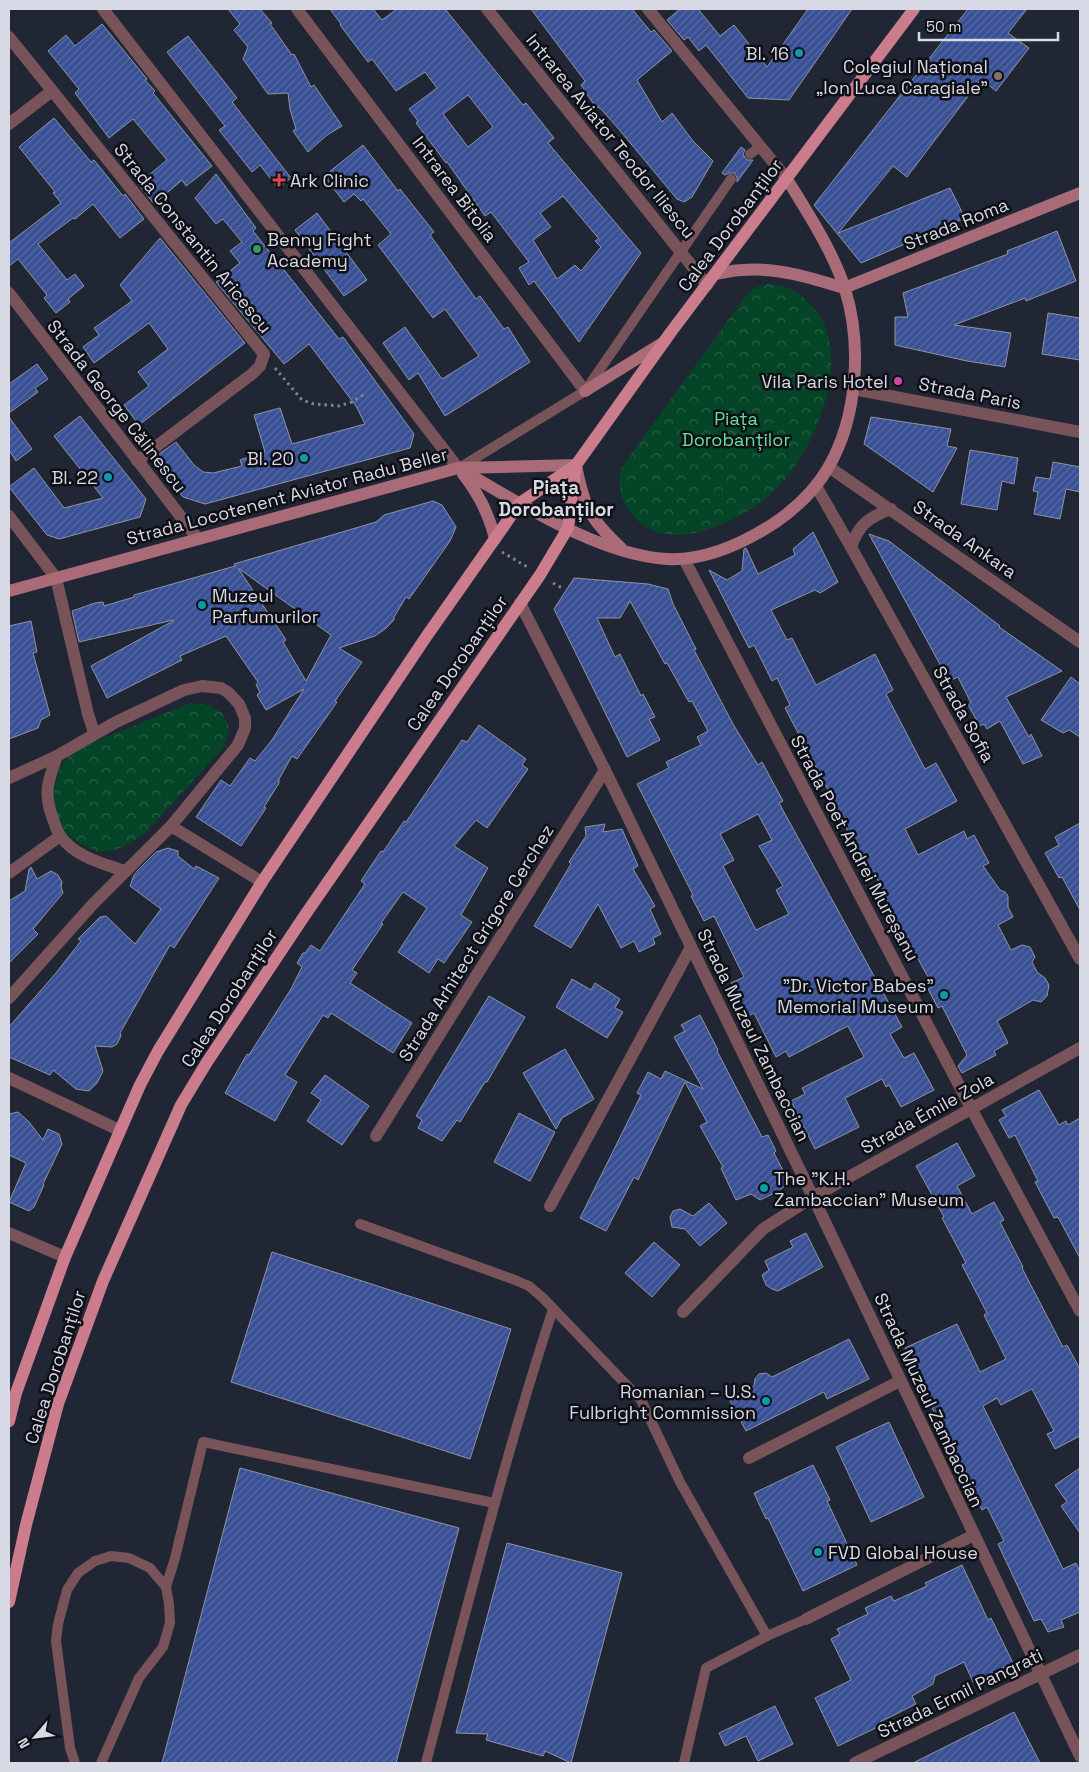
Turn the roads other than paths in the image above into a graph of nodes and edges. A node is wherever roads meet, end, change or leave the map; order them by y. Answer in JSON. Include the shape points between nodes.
{"nodes":[{"id":1,"x":103,"y":9,"type":"edge"},
{"id":2,"x":297,"y":9,"type":"edge"},
{"id":3,"x":487,"y":9,"type":"edge"},
{"id":4,"x":648,"y":9,"type":"edge"},
{"id":5,"x":914,"y":9,"type":"edge"},
{"id":6,"x":9,"y":37,"type":"edge"},
{"id":7,"x":52,"y":92,"type":"junction"},
{"id":8,"x":9,"y":124,"type":"edge"},
{"id":9,"x":731,"y":179,"type":"dead end"},
{"id":10,"x":787,"y":179,"type":"junction"},
{"id":11,"x":1080,"y":193,"type":"edge"},
{"id":12,"x":680,"y":251,"type":"junction"},
{"id":13,"x":715,"y":274,"type":"junction"},
{"id":14,"x":707,"y":285,"type":"junction"},
{"id":15,"x":844,"y":288,"type":"junction"},
{"id":16,"x":9,"y":294,"type":"edge"},
{"id":17,"x":664,"y":342,"type":"junction"},
{"id":18,"x":854,"y":389,"type":"junction"},
{"id":19,"x":585,"y":391,"type":"junction"},
{"id":20,"x":1080,"y":432,"type":"edge"},
{"id":21,"x":137,"y":460,"type":"junction"},
{"id":22,"x":576,"y":465,"type":"junction"},
{"id":23,"x":829,"y":467,"type":"junction"},
{"id":24,"x":458,"y":468,"type":"junction"},
{"id":25,"x":816,"y":486,"type":"junction"},
{"id":26,"x":520,"y":503,"type":"junction"},
{"id":27,"x":890,"y":509,"type":"junction"},
{"id":28,"x":9,"y":516,"type":"edge"},
{"id":29,"x":568,"y":528,"type":"junction"},
{"id":30,"x":198,"y":539,"type":"junction"},
{"id":31,"x":492,"y":542,"type":"junction"},
{"id":32,"x":851,"y":547,"type":"junction"},
{"id":33,"x":625,"y":552,"type":"junction"},
{"id":34,"x":684,"y":559,"type":"junction"},
{"id":35,"x":56,"y":578,"type":"junction"},
{"id":36,"x":9,"y":591,"type":"edge"},
{"id":37,"x":520,"y":603,"type":"junction"},
{"id":38,"x":1080,"y":642,"type":"edge"},
{"id":39,"x":94,"y":733,"type":"junction"},
{"id":40,"x":57,"y":756,"type":"junction"},
{"id":41,"x":605,"y":770,"type":"junction"},
{"id":42,"x":9,"y":778,"type":"edge"},
{"id":43,"x":171,"y":826,"type":"junction"},
{"id":44,"x":60,"y":836,"type":"junction"},
{"id":45,"x":124,"y":871,"type":"junction"},
{"id":46,"x":9,"y":873,"type":"edge"},
{"id":47,"x":262,"y":882,"type":"junction"},
{"id":48,"x":691,"y":947,"type":"junction"},
{"id":49,"x":1080,"y":959,"type":"edge"},
{"id":50,"x":9,"y":998,"type":"edge"},
{"id":51,"x":1080,"y":1048,"type":"edge"},
{"id":52,"x":9,"y":1078,"type":"edge"},
{"id":53,"x":971,"y":1108,"type":"junction"},
{"id":54,"x":119,"y":1130,"type":"junction"},
{"id":55,"x":376,"y":1136,"type":"dead end"},
{"id":56,"x":813,"y":1197,"type":"junction"},
{"id":57,"x":550,"y":1206,"type":"dead end"},
{"id":58,"x":360,"y":1224,"type":"dead end"},
{"id":59,"x":9,"y":1233,"type":"edge"},
{"id":60,"x":65,"y":1257,"type":"junction"},
{"id":61,"x":553,"y":1309,"type":"junction"},
{"id":62,"x":1080,"y":1311,"type":"edge"},
{"id":63,"x":683,"y":1312,"type":"dead end"},
{"id":64,"x":900,"y":1381,"type":"junction"},
{"id":65,"x":13,"y":1392,"type":"edge"},
{"id":66,"x":9,"y":1421,"type":"edge"},
{"id":67,"x":749,"y":1458,"type":"dead end"},
{"id":68,"x":494,"y":1503,"type":"junction"},
{"id":69,"x":974,"y":1535,"type":"junction"},
{"id":70,"x":166,"y":1587,"type":"junction"},
{"id":71,"x":9,"y":1602,"type":"edge"},
{"id":72,"x":806,"y":1618,"type":"joint"},
{"id":73,"x":767,"y":1636,"type":"junction"},
{"id":74,"x":1080,"y":1655,"type":"edge"},
{"id":75,"x":1041,"y":1674,"type":"junction"},
{"id":76,"x":1080,"y":1756,"type":"edge"},
{"id":77,"x":75,"y":1763,"type":"edge"},
{"id":78,"x":101,"y":1763,"type":"edge"},
{"id":79,"x":426,"y":1763,"type":"edge"},
{"id":80,"x":684,"y":1763,"type":"edge"},
{"id":81,"x":855,"y":1763,"type":"edge"}],
"edges":[{"from":1,"to":24,"type":"street"},
{"from":2,"to":19,"type":"street","name":"Intrarea Bitolia"},
{"from":3,"to":12,"type":"street","name":"Intrarea Aviator Teodor Iliescu"},
{"from":4,"to":10,"type":"street","via":[[755,150]]},
{"from":5,"to":10,"type":"main road","name":"Calea Dorobanților"},
{"from":6,"to":7,"type":"street","name":"Strada Constantin Aricescu"},
{"from":7,"to":8,"type":"street"},
{"from":7,"to":21,"type":"street","name":"Strada Constantin Aricescu","via":[[264,354],[260,366],[252,374]]},
{"from":9,"to":12,"type":"lane"},
{"from":10,"to":13,"type":"main road","name":"Calea Dorobanților"},
{"from":10,"to":15,"type":"street","via":[[827,248]]},
{"from":11,"to":15,"type":"street","name":"Strada Roma"},
{"from":12,"to":14,"type":"street","name":"Intrarea Aviator Teodor Iliescu"},
{"from":12,"to":19,"type":"lane"},
{"from":13,"to":14,"type":"main road","name":"Calea Dorobanților"},
{"from":13,"to":15,"type":"street","via":[[769,270]]},
{"from":14,"to":17,"type":"main road","name":"Calea Dorobanților"},
{"from":15,"to":18,"type":"street","via":[[855,356]]},
{"from":16,"to":21,"type":"street","name":"Strada George Călinescu"},
{"from":17,"to":19,"type":"street","name":"Strada Locotenent Aviator Radu Beller"},
{"from":17,"to":22,"type":"main road","name":"Calea Dorobanților"},
{"from":18,"to":20,"type":"street","name":"Strada Paris"},
{"from":18,"to":23,"type":"street","via":[[843,434]]},
{"from":19,"to":24,"type":"lane","name":"Strada Locotenent Aviator Radu Beller"},
{"from":21,"to":30,"type":"street","name":"Strada George Călinescu"},
{"from":22,"to":24,"type":"street"},
{"from":22,"to":26,"type":"main road","name":"Calea Dorobanților"},
{"from":22,"to":29,"type":"main road","name":"Calea Dorobanților"},
{"from":22,"to":33,"type":"street","via":[[586,505],[593,518]]},
{"from":23,"to":25,"type":"street"},
{"from":23,"to":27,"type":"street","name":"Strada Ankara"},
{"from":24,"to":26,"type":"street"},
{"from":24,"to":30,"type":"street","name":"Strada Locotenent Aviator Radu Beller"},
{"from":24,"to":31,"type":"street","via":[[480,498],[491,523]]},
{"from":25,"to":32,"type":"street","name":"Strada Sofia"},
{"from":25,"to":34,"type":"street","via":[[785,515],[759,532],[724,549]]},
{"from":26,"to":29,"type":"street"},
{"from":26,"to":31,"type":"main road","name":"Calea Dorobanților"},
{"from":27,"to":32,"type":"street","via":[[865,522]]},
{"from":27,"to":38,"type":"street","name":"Strada Ankara"},
{"from":28,"to":35,"type":"street"},
{"from":29,"to":33,"type":"street"},
{"from":29,"to":37,"type":"main road","name":"Calea Dorobanților"},
{"from":30,"to":35,"type":"street","name":"Strada Locotenent Aviator Radu Beller"},
{"from":31,"to":47,"type":"main road","name":"Calea Dorobanților"},
{"from":32,"to":49,"type":"street","name":"Strada Sofia"},
{"from":33,"to":34,"type":"street"},
{"from":34,"to":53,"type":"street","name":"Strada Poet Andrei Mureșanu"},
{"from":35,"to":36,"type":"street","name":"Strada Locotenent Aviator Radu Beller"},
{"from":35,"to":39,"type":"street"},
{"from":37,"to":41,"type":"street","name":"Strada Muzeul Zambaccian"},
{"from":37,"to":71,"type":"main road","name":"Calea Dorobanților","via":[[300,923],[181,1105],[103,1281],[58,1404]]},
{"from":39,"to":40,"type":"street"},
{"from":39,"to":43,"type":"street","via":[[184,690],[202,686],[221,688],[239,704],[245,728],[238,745]]},
{"from":40,"to":42,"type":"street"},
{"from":40,"to":44,"type":"street","via":[[49,780],[48,804]]},
{"from":41,"to":48,"type":"street","name":"Strada Muzeul Zambaccian"},
{"from":41,"to":55,"type":"street","name":"Strada Arhitect Grigore Cerchez"},
{"from":43,"to":45,"type":"street"},
{"from":43,"to":47,"type":"street"},
{"from":44,"to":45,"type":"street","via":[[72,849],[92,860]]},
{"from":44,"to":46,"type":"street"},
{"from":45,"to":50,"type":"street"},
{"from":47,"to":54,"type":"main road","name":"Calea Dorobanților","via":[[158,1051]]},
{"from":48,"to":56,"type":"street","name":"Strada Muzeul Zambaccian"},
{"from":48,"to":57,"type":"street"},
{"from":51,"to":53,"type":"street","name":"Strada Émile Zola"},
{"from":52,"to":54,"type":"street"},
{"from":53,"to":56,"type":"street","name":"Strada Émile Zola"},
{"from":53,"to":62,"type":"street","name":"Strada Poet Andrei Mureșanu"},
{"from":54,"to":60,"type":"main road","name":"Calea Dorobanților"},
{"from":56,"to":63,"type":"street","name":"Strada Émile Zola","via":[[763,1229]]},
{"from":56,"to":64,"type":"street","name":"Strada Muzeul Zambaccian"},
{"from":58,"to":61,"type":"lane","via":[[529,1286]]},
{"from":59,"to":60,"type":"street"},
{"from":60,"to":65,"type":"main road","name":"Calea Dorobanților"},
{"from":61,"to":68,"type":"lane"},
{"from":61,"to":73,"type":"lane","via":[[641,1400],[680,1482]]},
{"from":64,"to":67,"type":"street"},
{"from":64,"to":69,"type":"street","name":"Strada Muzeul Zambaccian"},
{"from":65,"to":66,"type":"main road","name":"Calea Dorobanților"},
{"from":68,"to":70,"type":"lane","via":[[203,1442]]},
{"from":68,"to":79,"type":"lane"},
{"from":69,"to":72,"type":"street"},
{"from":69,"to":75,"type":"street","name":"Strada Muzeul Zambaccian"},
{"from":70,"to":77,"type":"lane","via":[[150,1568],[130,1558],[111,1556],[95,1561],[78,1573],[67,1590],[56,1641],[70,1748]]},
{"from":70,"to":78,"type":"lane","via":[[170,1623],[163,1647],[139,1678]]},
{"from":72,"to":73,"type":"lane"},
{"from":73,"to":80,"type":"lane","via":[[706,1668]]},
{"from":74,"to":75,"type":"street","name":"Strada Ermil Pangrati"},
{"from":75,"to":76,"type":"street","name":"Strada Muzeul Zambaccian"},
{"from":75,"to":81,"type":"street","name":"Strada Ermil Pangrati"}]}
